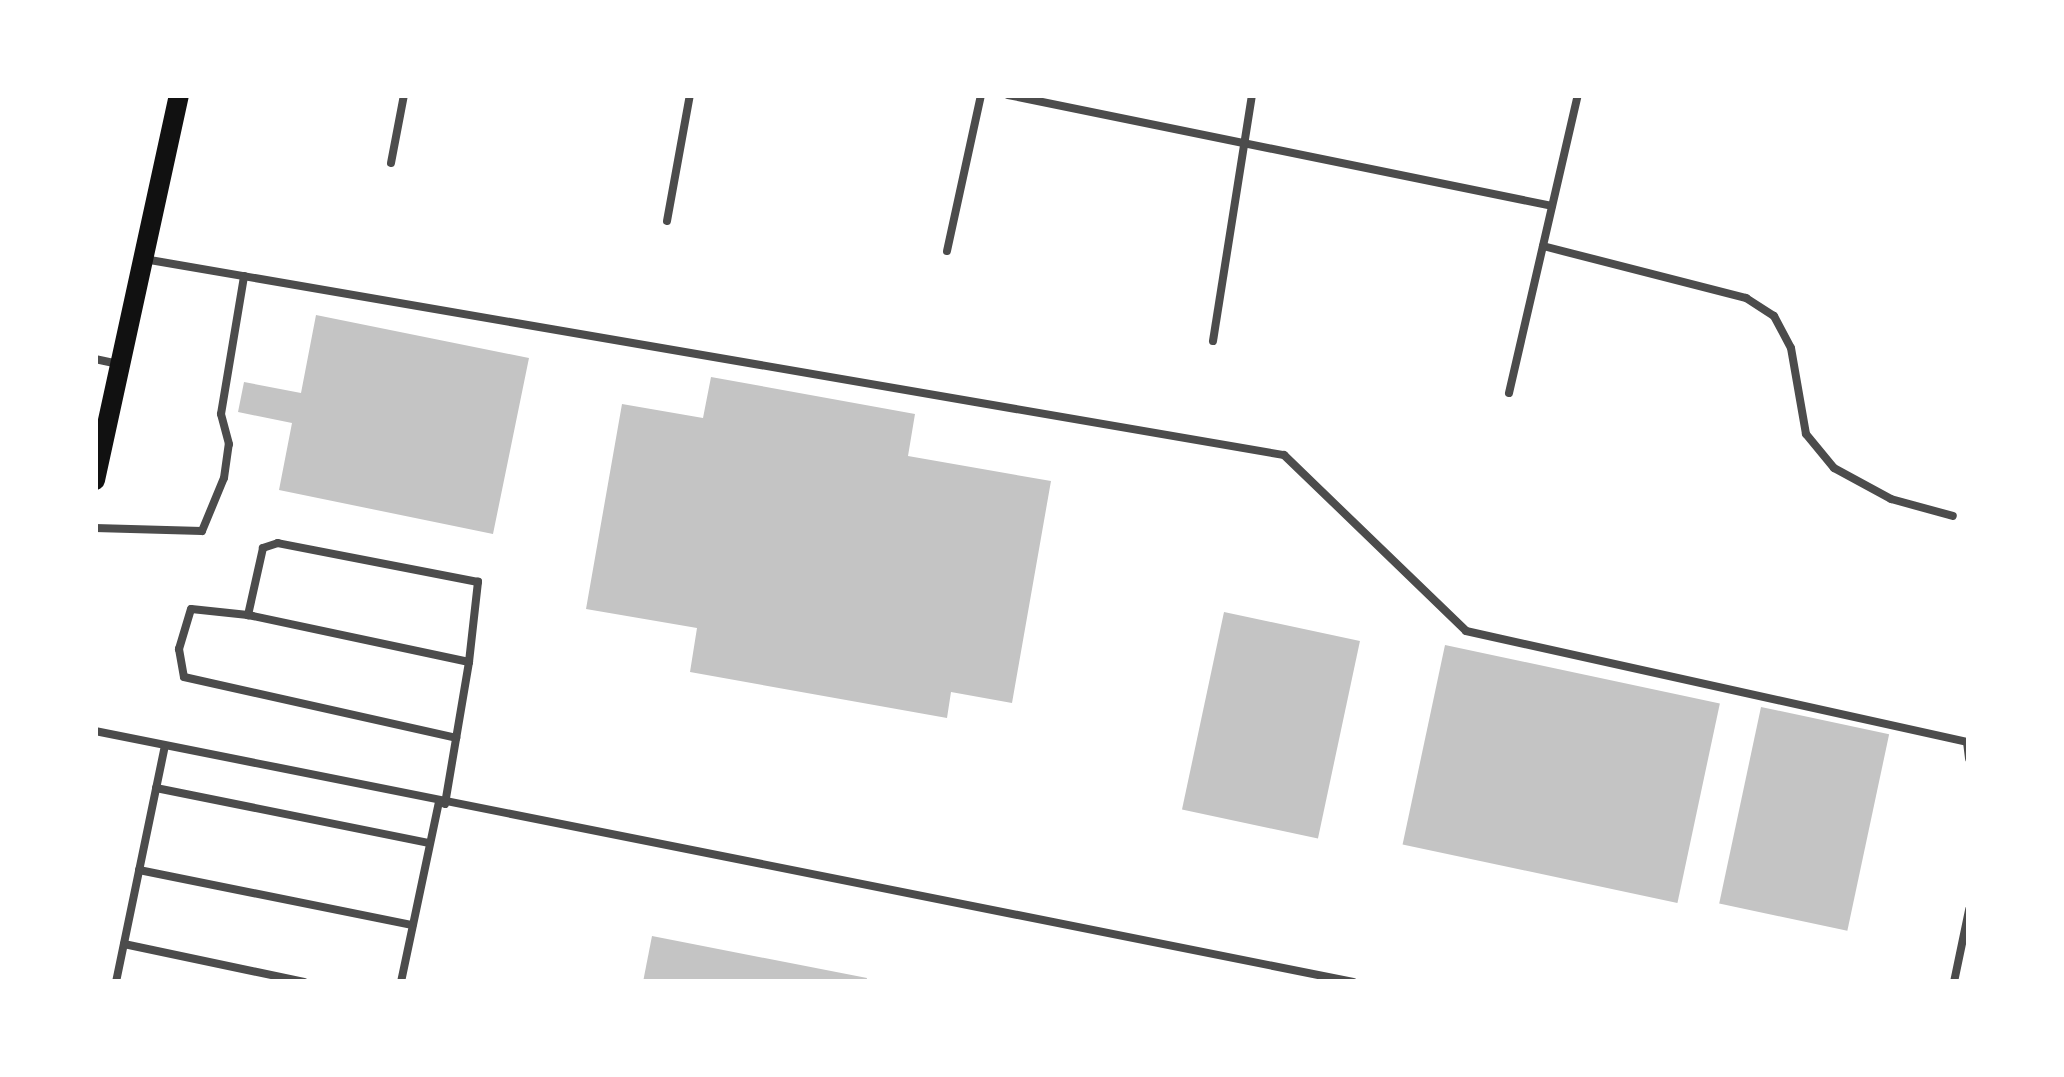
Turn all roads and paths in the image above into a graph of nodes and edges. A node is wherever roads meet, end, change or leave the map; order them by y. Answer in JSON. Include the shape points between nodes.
{"nodes":[{"id":1,"x":179,"y":95,"type":"edge"},
{"id":2,"x":404,"y":95,"type":"edge"},
{"id":3,"x":690,"y":95,"type":"edge"},
{"id":4,"x":981,"y":95,"type":"edge"},
{"id":5,"x":1008,"y":95,"type":"edge"},
{"id":6,"x":1252,"y":95,"type":"edge"},
{"id":7,"x":1578,"y":95,"type":"edge"},
{"id":8,"x":1244,"y":143,"type":"junction"},
{"id":9,"x":391,"y":164,"type":"dead end"},
{"id":10,"x":1552,"y":206,"type":"junction"},
{"id":11,"x":667,"y":222,"type":"dead end"},
{"id":12,"x":1543,"y":246,"type":"junction"},
{"id":13,"x":947,"y":251,"type":"dead end"},
{"id":14,"x":140,"y":258,"type":"junction"},
{"id":15,"x":244,"y":276,"type":"junction"},
{"id":16,"x":1212,"y":341,"type":"dead end"},
{"id":17,"x":95,"y":359,"type":"edge"},
{"id":18,"x":118,"y":364,"type":"junction"},
{"id":19,"x":1509,"y":393,"type":"dead end"},
{"id":20,"x":95,"y":480,"type":"edge"},
{"id":21,"x":1954,"y":516,"type":"dead end"},
{"id":22,"x":95,"y":528,"type":"edge"},
{"id":23,"x":248,"y":615,"type":"junction"},
{"id":24,"x":469,"y":662,"type":"junction"},
{"id":25,"x":95,"y":731,"type":"edge"},
{"id":26,"x":456,"y":738,"type":"junction"},
{"id":27,"x":165,"y":746,"type":"junction"},
{"id":28,"x":1969,"y":759,"type":"edge"},
{"id":29,"x":156,"y":788,"type":"junction"},
{"id":30,"x":442,"y":803,"type":"junction"},
{"id":31,"x":430,"y":842,"type":"junction"},
{"id":32,"x":139,"y":870,"type":"junction"},
{"id":33,"x":1969,"y":910,"type":"edge"},
{"id":34,"x":413,"y":924,"type":"junction"},
{"id":35,"x":124,"y":944,"type":"junction"},
{"id":36,"x":116,"y":982,"type":"edge"},
{"id":37,"x":304,"y":982,"type":"edge"},
{"id":38,"x":401,"y":982,"type":"edge"},
{"id":39,"x":1354,"y":982,"type":"edge"},
{"id":40,"x":1954,"y":982,"type":"edge"}],
"edges":[{"from":1,"to":14,"type":"main road"},
{"from":2,"to":9,"type":"lane"},
{"from":3,"to":11,"type":"lane"},
{"from":4,"to":13,"type":"lane"},
{"from":5,"to":8,"type":"lane"},
{"from":6,"to":8,"type":"lane"},
{"from":7,"to":10,"type":"lane"},
{"from":8,"to":10,"type":"lane"},
{"from":8,"to":16,"type":"lane"},
{"from":10,"to":12,"type":"lane"},
{"from":12,"to":19,"type":"lane"},
{"from":12,"to":21,"type":"lane","via":[[1718,286],[1774,316],[1791,348],[1806,434],[1834,468],[1891,499]]},
{"from":14,"to":15,"type":"lane"},
{"from":14,"to":18,"type":"main road"},
{"from":15,"to":22,"type":"lane","via":[[221,414],[228,444],[224,478],[202,531]]},
{"from":15,"to":28,"type":"lane","via":[[1284,456],[1466,631],[1967,742]]},
{"from":17,"to":18,"type":"lane"},
{"from":18,"to":20,"type":"main road"},
{"from":23,"to":24,"type":"lane"},
{"from":23,"to":24,"type":"lane","via":[[258,560],[269,543],[464,575],[480,589]]},
{"from":23,"to":26,"type":"lane","via":[[192,609],[179,649],[184,676]]},
{"from":24,"to":26,"type":"lane"},
{"from":25,"to":27,"type":"lane"},
{"from":26,"to":30,"type":"lane"},
{"from":27,"to":29,"type":"lane"},
{"from":27,"to":30,"type":"lane"},
{"from":29,"to":31,"type":"lane"},
{"from":29,"to":32,"type":"lane"},
{"from":30,"to":31,"type":"lane"},
{"from":30,"to":39,"type":"lane"},
{"from":31,"to":34,"type":"lane"},
{"from":32,"to":34,"type":"lane"},
{"from":32,"to":35,"type":"lane"},
{"from":33,"to":40,"type":"lane"},
{"from":34,"to":38,"type":"lane"},
{"from":35,"to":36,"type":"lane"},
{"from":35,"to":37,"type":"lane"}]}
